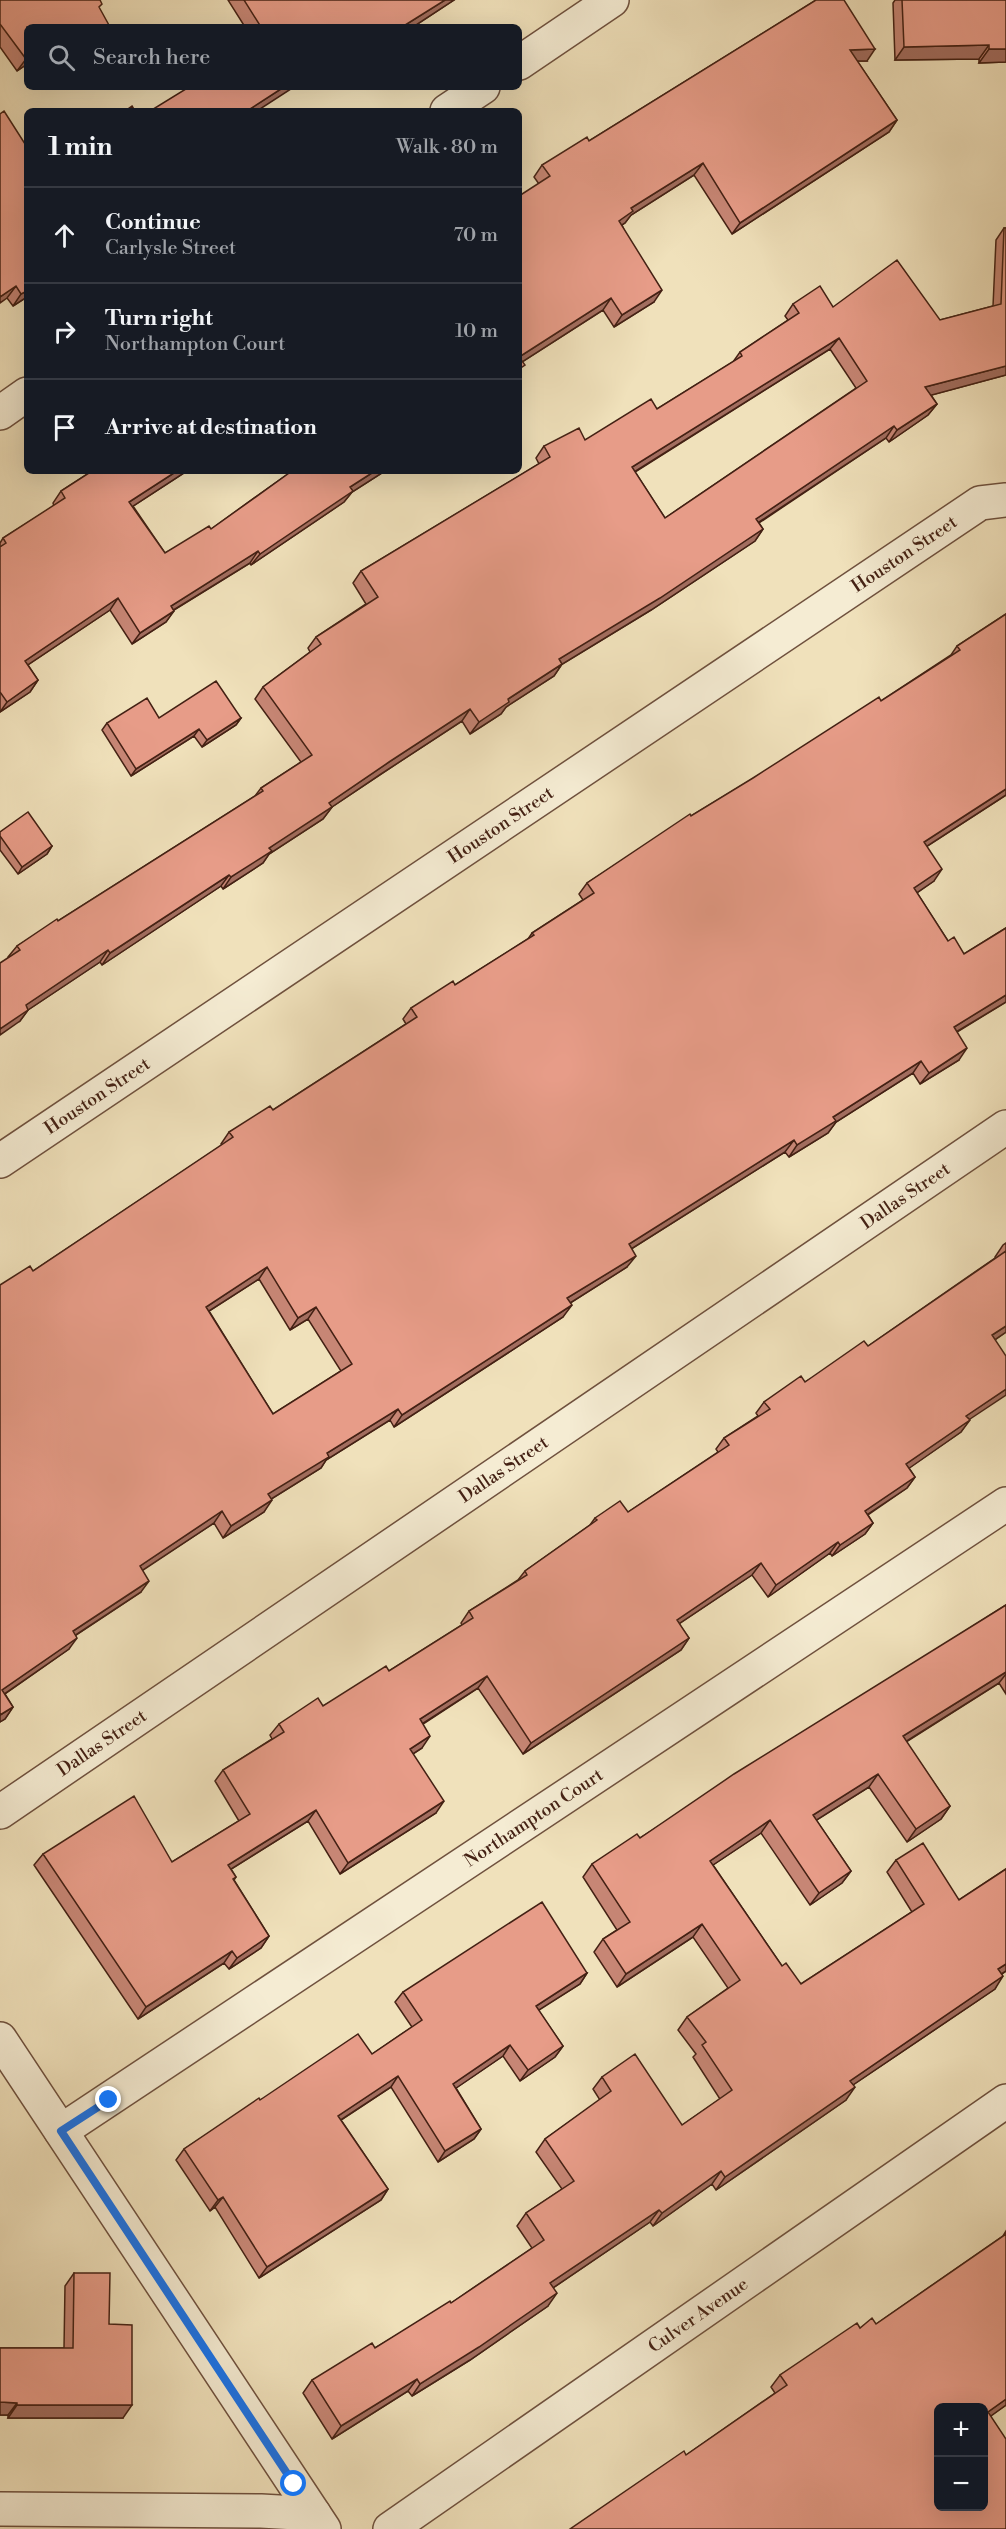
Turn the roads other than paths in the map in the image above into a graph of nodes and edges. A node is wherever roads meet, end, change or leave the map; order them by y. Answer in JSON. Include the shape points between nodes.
{"nodes":[{"id":1,"x":612,"y":0,"type":"edge"},
{"id":2,"x":522,"y":61,"type":"edge"},
{"id":3,"x":478,"y":90,"type":"edge"},
{"id":4,"x":452,"y":108,"type":"edge"},
{"id":5,"x":24,"y":396,"type":"edge"},
{"id":6,"x":0,"y":412,"type":"edge"},
{"id":7,"x":1006,"y":500,"type":"edge"},
{"id":8,"x":1006,"y":1127,"type":"edge"},
{"id":9,"x":0,"y":1161,"type":"edge"},
{"id":10,"x":1006,"y":1504,"type":"edge"},
{"id":11,"x":0,"y":1812,"type":"edge"},
{"id":12,"x":0,"y":2039,"type":"edge"},
{"id":13,"x":1006,"y":2101,"type":"edge"},
{"id":14,"x":61,"y":2131,"type":"junction"},
{"id":15,"x":0,"y":2510,"type":"edge"},
{"id":16,"x":319,"y":2522,"type":"edge"},
{"id":17,"x":390,"y":2529,"type":"edge"}],
"edges":[{"from":1,"to":2,"type":"street"},
{"from":3,"to":4,"type":"street"},
{"from":5,"to":6,"type":"street"},
{"from":7,"to":9,"type":"street","name":"Houston Street","via":[[980,503]]},
{"from":8,"to":11,"type":"street","name":"Dallas Street"},
{"from":10,"to":14,"type":"street","name":"Northampton Court"},
{"from":12,"to":14,"type":"street"},
{"from":13,"to":17,"type":"street","name":"Culver Avenue"},
{"from":14,"to":16,"type":"street"},
{"from":15,"to":16,"type":"street","via":[[261,2511]]}]}
